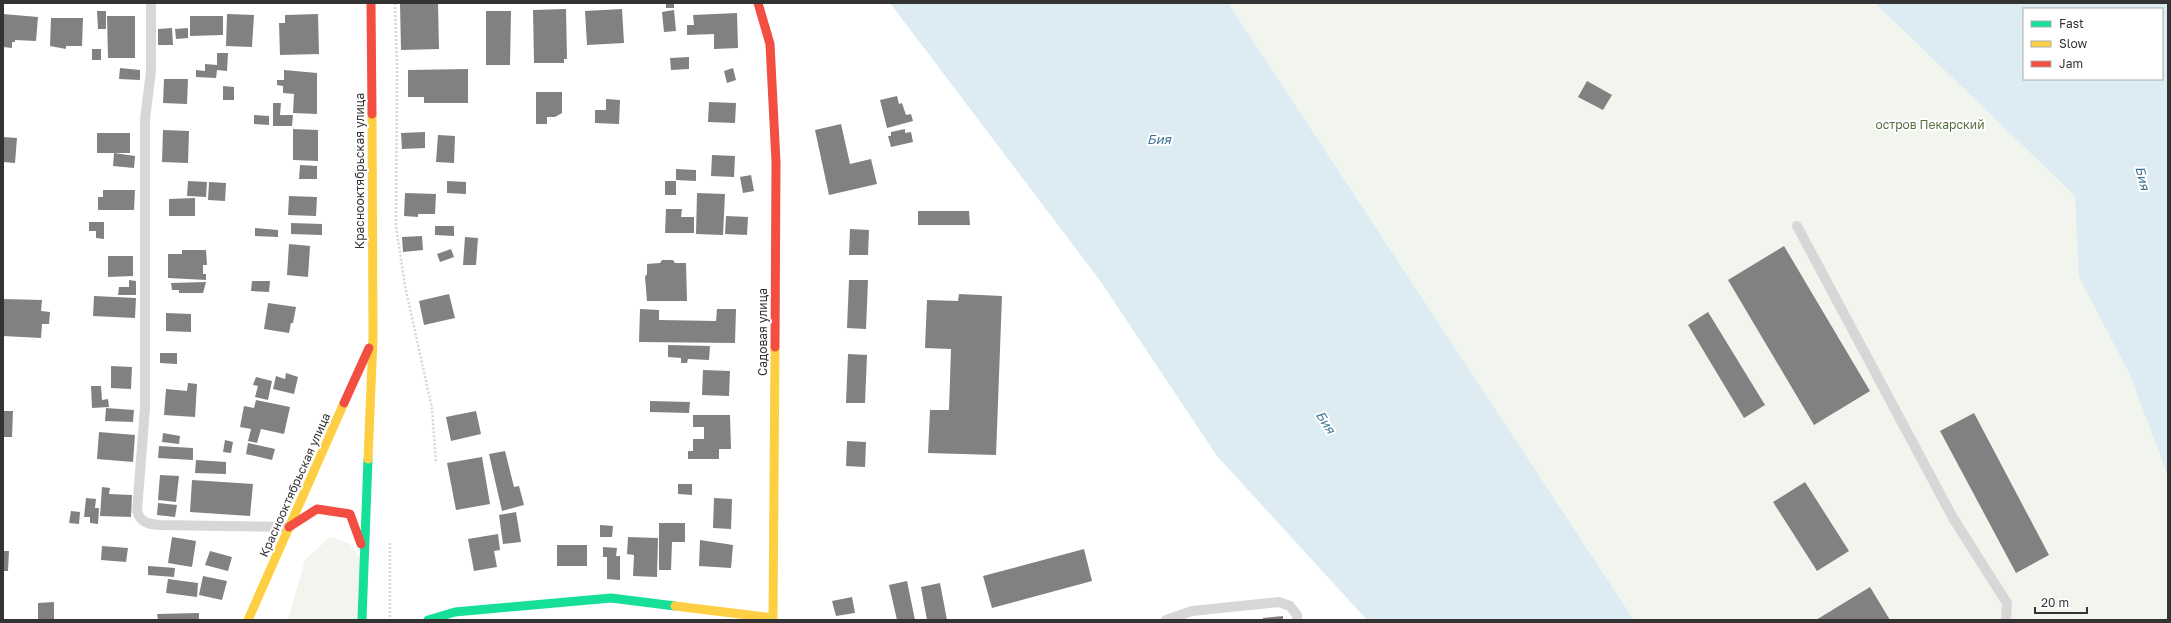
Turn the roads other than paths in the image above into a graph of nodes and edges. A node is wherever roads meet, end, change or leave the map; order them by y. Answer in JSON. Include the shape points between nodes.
{"nodes":[{"id":1,"x":151,"y":3,"type":"edge"},
{"id":2,"x":371,"y":3,"type":"edge"},
{"id":3,"x":758,"y":3,"type":"edge"},
{"id":4,"x":1797,"y":226,"type":"dead end"},
{"id":5,"x":373,"y":338,"type":"junction"},
{"id":6,"x":289,"y":527,"type":"junction"},
{"id":7,"x":365,"y":552,"type":"junction"},
{"id":8,"x":773,"y":619,"type":"edge"},
{"id":9,"x":248,"y":620,"type":"edge"},
{"id":10,"x":362,"y":620,"type":"edge"},
{"id":11,"x":428,"y":620,"type":"edge"},
{"id":12,"x":1166,"y":620,"type":"edge"},
{"id":13,"x":1297,"y":620,"type":"edge"},
{"id":14,"x":2006,"y":620,"type":"edge"}],
"edges":[{"from":1,"to":6,"type":"lane","via":[[151,71],[145,119],[145,408],[137,510],[139,517],[144,521],[159,525]]},
{"from":2,"to":5,"type":"main road","name":"Краснооктябрьская улица"},
{"from":3,"to":8,"type":"main road","name":"Садовая улица","via":[[770,44],[776,162]]},
{"from":4,"to":14,"type":"lane","via":[[1952,518],[2006,603]]},
{"from":5,"to":6,"type":"main road","name":"Краснооктябрьская улица"},
{"from":5,"to":7,"type":"main road","name":"Краснооктябрьская улица"},
{"from":6,"to":7,"type":"main road","via":[[317,509],[350,514]]},
{"from":6,"to":9,"type":"main road","name":"Краснооктябрьская улица"},
{"from":7,"to":10,"type":"main road","name":"Краснооктябрьская улица"},
{"from":8,"to":11,"type":"main road","via":[[611,598],[454,612]]},
{"from":12,"to":13,"type":"lane","via":[[1192,611],[1279,602],[1290,606]]}]}
